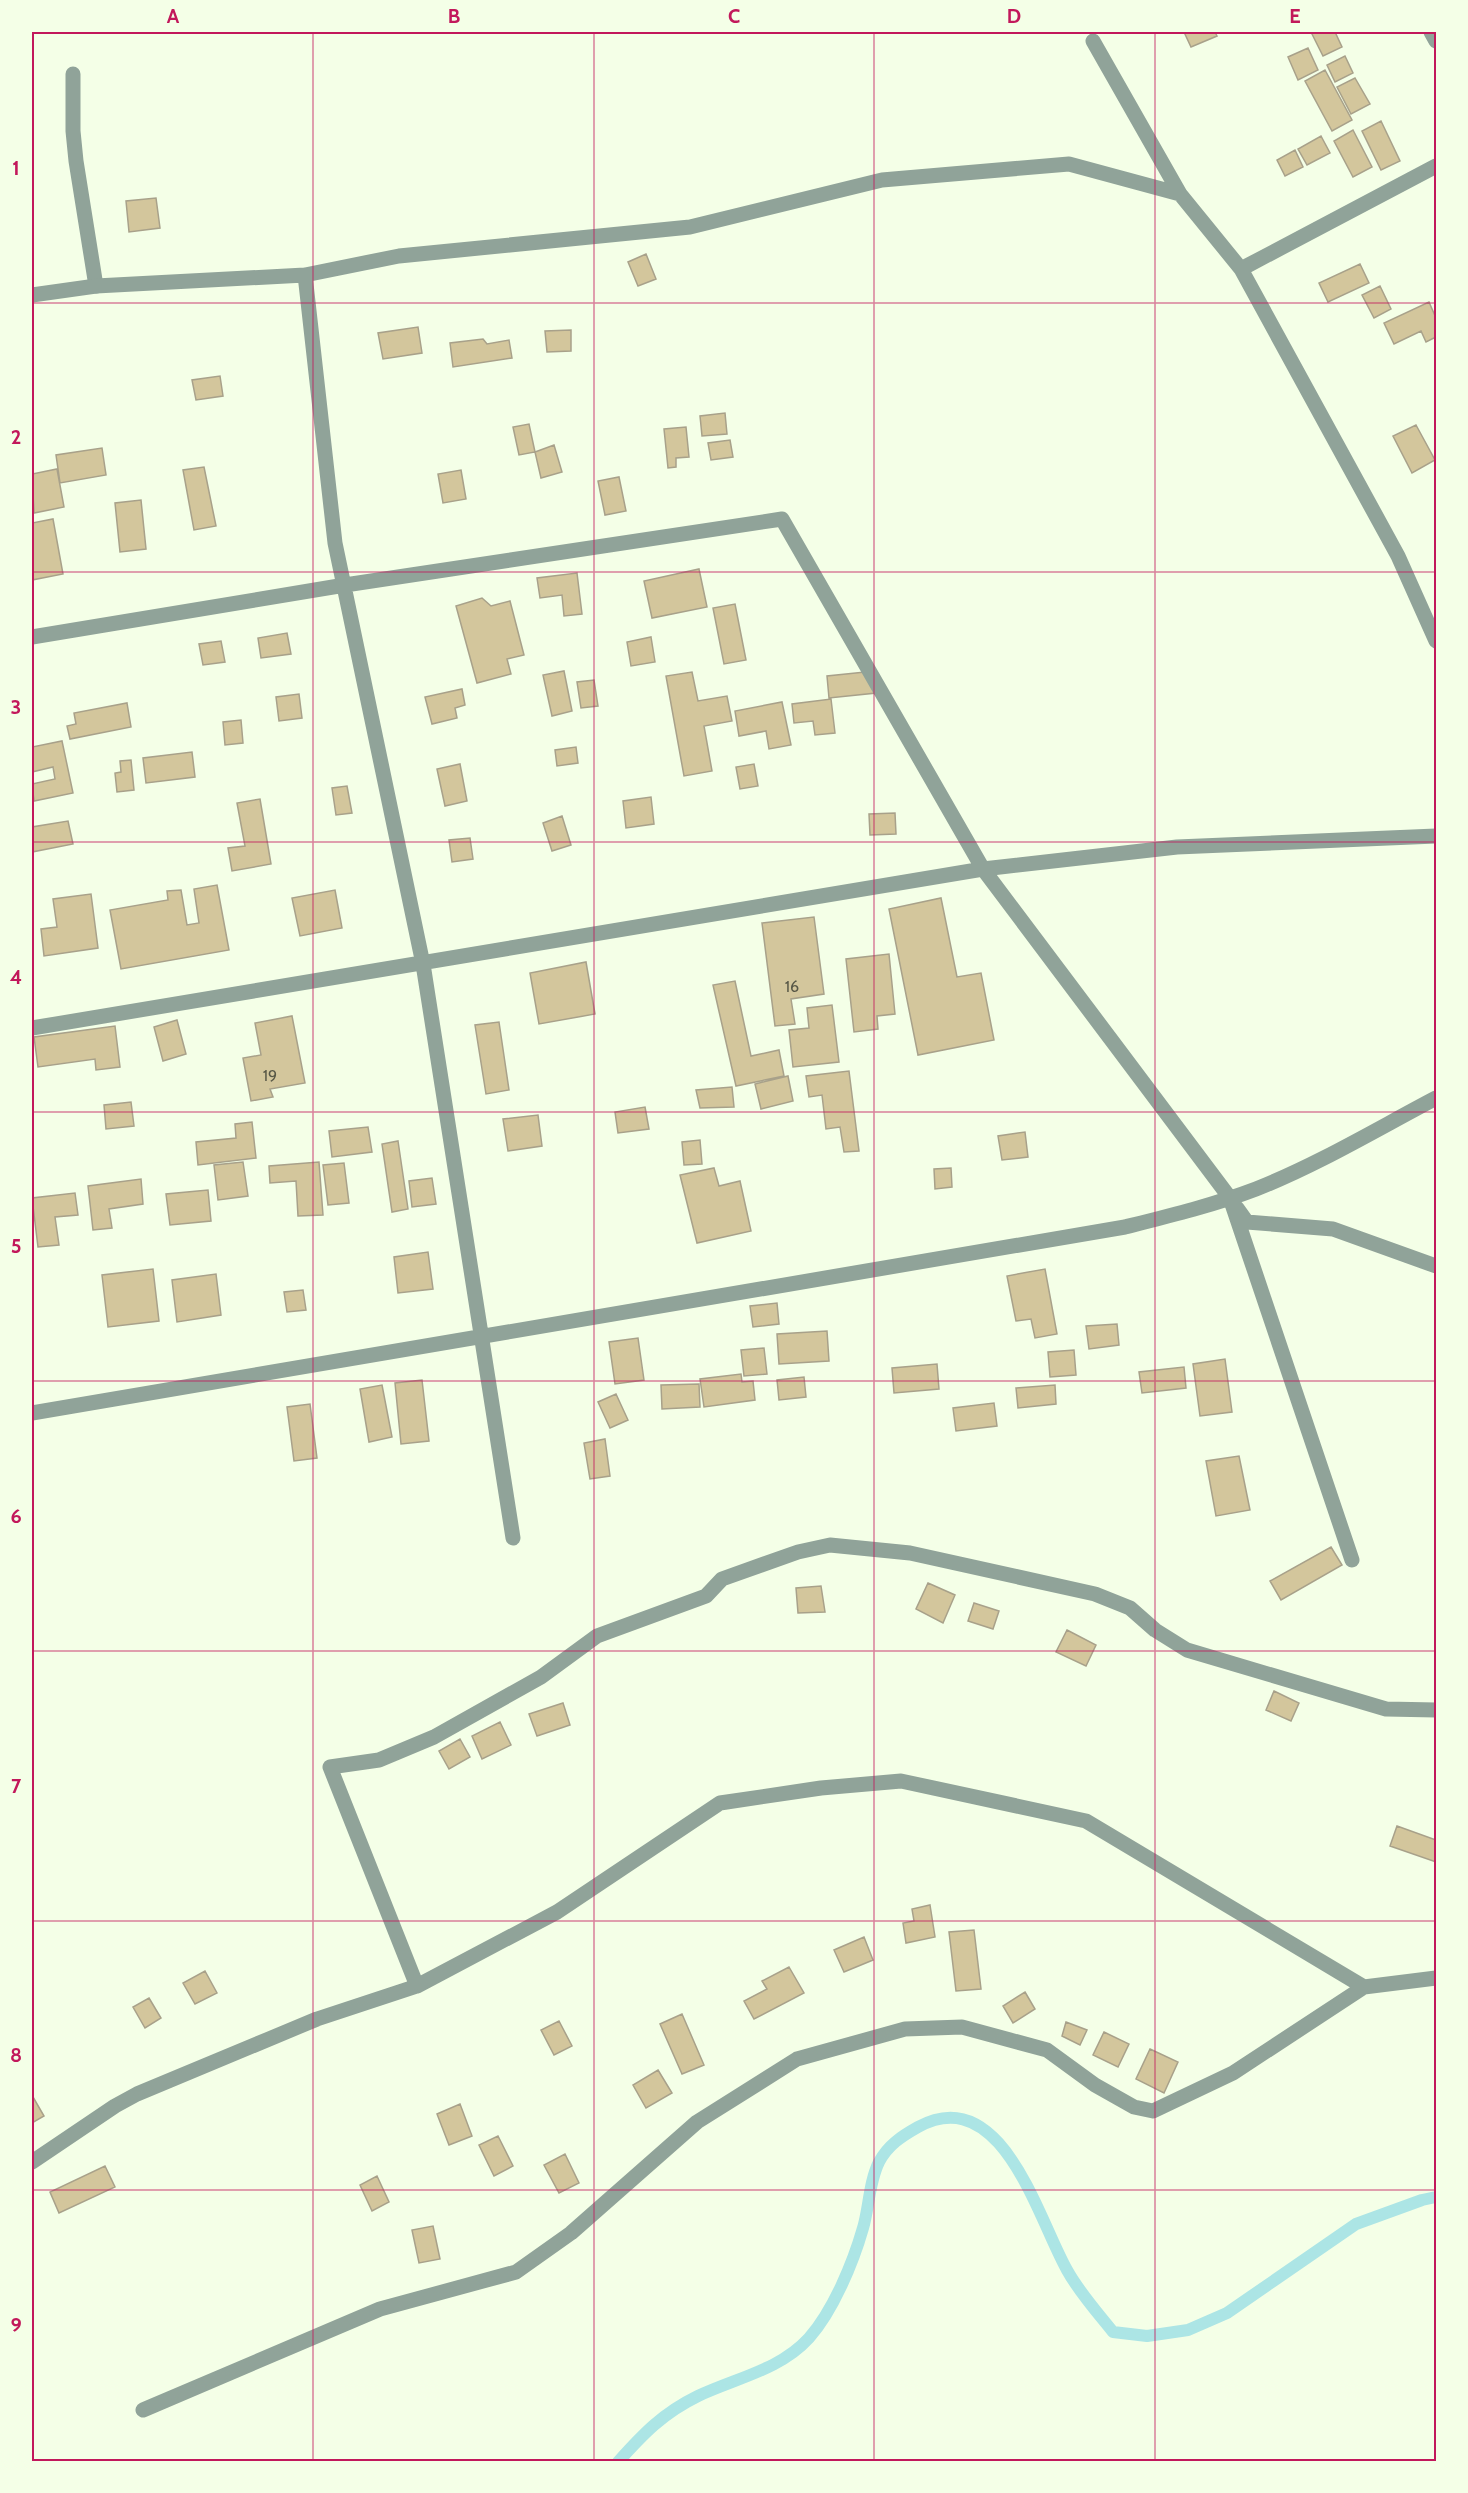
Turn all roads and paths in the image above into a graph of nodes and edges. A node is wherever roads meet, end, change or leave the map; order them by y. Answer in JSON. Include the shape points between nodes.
{"nodes":[{"id":1,"x":1431,"y":32,"type":"edge"},
{"id":2,"x":1093,"y":41,"type":"dead end"},
{"id":3,"x":1437,"y":41,"type":"edge"},
{"id":4,"x":73,"y":74,"type":"dead end"},
{"id":5,"x":1437,"y":166,"type":"edge"},
{"id":6,"x":1180,"y":194,"type":"junction"},
{"id":7,"x":1241,"y":268,"type":"junction"},
{"id":8,"x":305,"y":274,"type":"junction"},
{"id":9,"x":96,"y":286,"type":"junction"},
{"id":10,"x":32,"y":295,"type":"edge"},
{"id":11,"x":345,"y":585,"type":"junction"},
{"id":12,"x":32,"y":637,"type":"edge"},
{"id":13,"x":1437,"y":641,"type":"edge"},
{"id":14,"x":1437,"y":836,"type":"edge"},
{"id":15,"x":984,"y":868,"type":"junction"},
{"id":16,"x":423,"y":964,"type":"junction"},
{"id":17,"x":32,"y":1028,"type":"edge"},
{"id":18,"x":1437,"y":1098,"type":"edge"},
{"id":19,"x":1230,"y":1198,"type":"junction"},
{"id":20,"x":1437,"y":1266,"type":"edge"},
{"id":21,"x":481,"y":1337,"type":"junction"},
{"id":22,"x":32,"y":1413,"type":"edge"},
{"id":23,"x":513,"y":1538,"type":"dead end"},
{"id":24,"x":1352,"y":1560,"type":"dead end"},
{"id":25,"x":1437,"y":1710,"type":"edge"},
{"id":26,"x":1437,"y":1978,"type":"edge"},
{"id":27,"x":417,"y":1986,"type":"junction"},
{"id":28,"x":1364,"y":1987,"type":"junction"},
{"id":29,"x":32,"y":2162,"type":"edge"},
{"id":30,"x":143,"y":2410,"type":"dead end"}],
"edges":[{"from":1,"to":3,"type":"street"},
{"from":2,"to":6,"type":"street"},
{"from":4,"to":9,"type":"street","via":[[76,161]]},
{"from":5,"to":7,"type":"street"},
{"from":6,"to":7,"type":"street"},
{"from":6,"to":8,"type":"street","via":[[1069,164],[882,180],[690,227],[399,256]]},
{"from":7,"to":13,"type":"street","via":[[1398,556]]},
{"from":8,"to":9,"type":"street"},
{"from":8,"to":11,"type":"street","via":[[335,543]]},
{"from":9,"to":10,"type":"street"},
{"from":11,"to":12,"type":"street"},
{"from":11,"to":15,"type":"street","via":[[782,519]]},
{"from":11,"to":16,"type":"street"},
{"from":14,"to":15,"type":"street","via":[[1177,847]]},
{"from":15,"to":16,"type":"street"},
{"from":15,"to":19,"type":"street"},
{"from":16,"to":17,"type":"street"},
{"from":16,"to":21,"type":"street"},
{"from":18,"to":19,"type":"street","via":[[1304,1167]]},
{"from":19,"to":20,"type":"street","via":[[1247,1222],[1333,1229]]},
{"from":19,"to":21,"type":"street","via":[[1125,1227]]},
{"from":19,"to":24,"type":"street"},
{"from":21,"to":22,"type":"street"},
{"from":21,"to":23,"type":"street"},
{"from":25,"to":27,"type":"street","via":[[1386,1709],[1187,1650],[1130,1608],[1095,1594],[910,1553],[830,1545],[798,1552],[722,1579],[706,1596],[597,1636],[542,1677],[435,1737],[379,1760],[330,1767]]},
{"from":26,"to":28,"type":"street"},
{"from":27,"to":28,"type":"street","via":[[556,1912],[720,1803],[901,1781],[1086,1821]]},
{"from":27,"to":29,"type":"street","via":[[317,2019],[137,2094]]},
{"from":28,"to":30,"type":"street","via":[[1233,2073],[1154,2111],[1134,2107],[1095,2085],[1047,2050],[962,2027],[905,2029],[797,2059],[698,2122],[571,2233],[516,2272],[380,2309]]}]}
